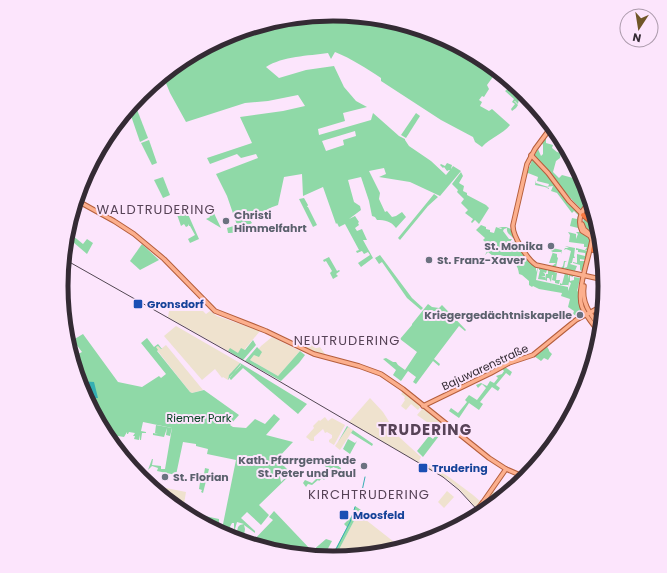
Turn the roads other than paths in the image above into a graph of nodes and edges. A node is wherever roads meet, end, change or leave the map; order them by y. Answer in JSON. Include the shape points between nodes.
{"nodes":[{"id":1,"x":549,"y":132,"type":"edge"},
{"id":2,"x":532,"y":155,"type":"junction"},
{"id":3,"x":81,"y":204,"type":"edge"},
{"id":4,"x":586,"y":206,"type":"edge"},
{"id":5,"x":587,"y":208,"type":"edge"},
{"id":6,"x":584,"y":214,"type":"junction"},
{"id":7,"x":590,"y":218,"type":"edge"},
{"id":8,"x":590,"y":220,"type":"edge"},
{"id":9,"x":592,"y":242,"type":"junction"},
{"id":10,"x":595,"y":243,"type":"edge"},
{"id":11,"x":593,"y":250,"type":"joint"},
{"id":12,"x":590,"y":256,"type":"junction"},
{"id":13,"x":585,"y":275,"type":"junction"},
{"id":14,"x":599,"y":278,"type":"edge"},
{"id":15,"x":598,"y":307,"type":"edge"},
{"id":16,"x":598,"y":308,"type":"edge"},
{"id":17,"x":594,"y":310,"type":"junction"},
{"id":18,"x":587,"y":313,"type":"junction"},
{"id":19,"x":581,"y":317,"type":"junction"},
{"id":20,"x":592,"y":319,"type":"junction"},
{"id":21,"x":596,"y":324,"type":"edge"},
{"id":22,"x":596,"y":326,"type":"edge"},
{"id":23,"x":424,"y":406,"type":"junction"},
{"id":24,"x":506,"y":470,"type":"junction"},
{"id":25,"x":519,"y":476,"type":"edge"},
{"id":26,"x":477,"y":509,"type":"edge"}],
"edges":[{"from":1,"to":2,"type":"main road"},
{"from":2,"to":6,"type":"main road","via":[[548,170]]},
{"from":2,"to":13,"type":"main road","via":[[514,226],[515,233],[535,262]]},
{"from":3,"to":23,"type":"main road","via":[[128,229],[163,259],[216,312],[266,331],[314,354],[374,371],[395,382]]},
{"from":4,"to":6,"type":"main road"},
{"from":5,"to":6,"type":"highway"},
{"from":6,"to":7,"type":"highway"},
{"from":6,"to":8,"type":"highway"},
{"from":6,"to":9,"type":"main road","via":[[582,227],[592,235]]},
{"from":9,"to":12,"type":"main road"},
{"from":9,"to":13,"type":"main road"},
{"from":10,"to":11,"type":"highway"},
{"from":11,"to":12,"type":"main road"},
{"from":12,"to":13,"type":"main road"},
{"from":13,"to":14,"type":"main road"},
{"from":13,"to":18,"type":"main road","via":[[583,294]]},
{"from":15,"to":18,"type":"main road"},
{"from":16,"to":17,"type":"main road"},
{"from":17,"to":18,"type":"main road"},
{"from":17,"to":20,"type":"main road"},
{"from":18,"to":19,"type":"main road","name":"Bajuwarenstraße"},
{"from":18,"to":20,"type":"main road"},
{"from":19,"to":20,"type":"main road"},
{"from":19,"to":23,"type":"main road","name":"Bajuwarenstraße","via":[[530,356],[508,364]]},
{"from":20,"to":21,"type":"main road"},
{"from":20,"to":22,"type":"main road"},
{"from":23,"to":24,"type":"main road"},
{"from":24,"to":25,"type":"main road"},
{"from":24,"to":26,"type":"main road","bridge":true}]}
